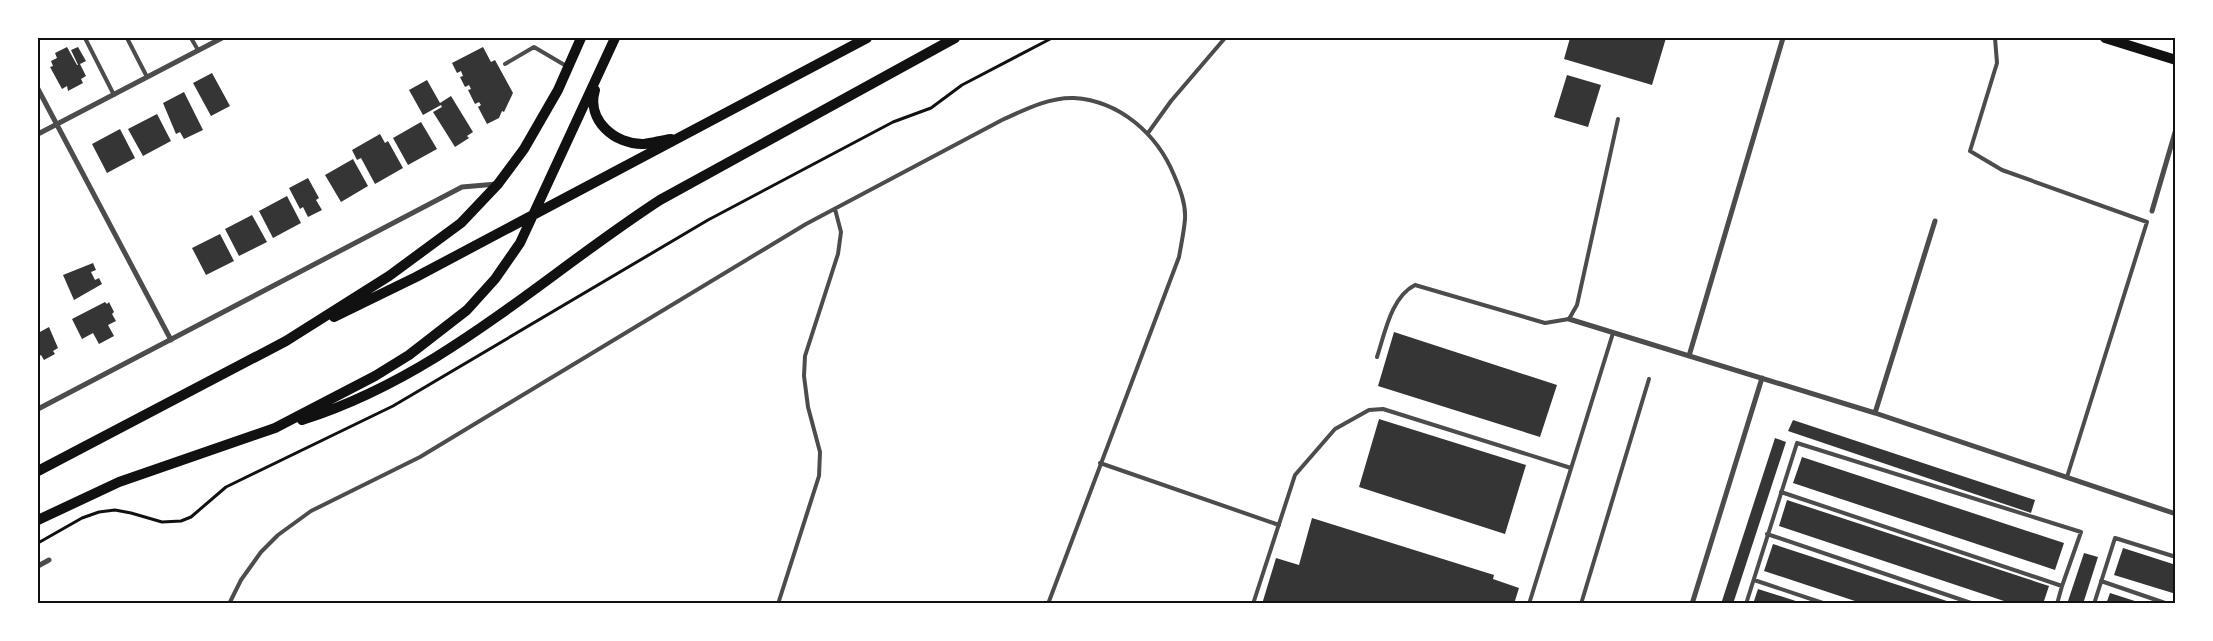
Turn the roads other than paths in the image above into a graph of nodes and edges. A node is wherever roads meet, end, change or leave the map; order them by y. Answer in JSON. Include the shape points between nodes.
{"nodes":[{"id":1,"x":85,"y":38,"type":"edge"},
{"id":2,"x":127,"y":38,"type":"edge"},
{"id":3,"x":191,"y":38,"type":"edge"},
{"id":4,"x":222,"y":38,"type":"edge"},
{"id":5,"x":581,"y":38,"type":"edge"},
{"id":6,"x":615,"y":38,"type":"edge"},
{"id":7,"x":867,"y":38,"type":"edge"},
{"id":8,"x":955,"y":38,"type":"edge"},
{"id":9,"x":1225,"y":38,"type":"edge"},
{"id":10,"x":1783,"y":38,"type":"edge"},
{"id":11,"x":1995,"y":38,"type":"edge"},
{"id":12,"x":2105,"y":38,"type":"edge"},
{"id":13,"x":198,"y":50,"type":"junction"},
{"id":14,"x":2176,"y":60,"type":"edge"},
{"id":15,"x":505,"y":64,"type":"dead end"},
{"id":16,"x":568,"y":68,"type":"junction"},
{"id":17,"x":601,"y":68,"type":"junction"},
{"id":18,"x":147,"y":77,"type":"junction"},
{"id":19,"x":38,"y":89,"type":"edge"},
{"id":20,"x":114,"y":95,"type":"junction"},
{"id":21,"x":1618,"y":119,"type":"dead end"},
{"id":22,"x":56,"y":124,"type":"junction"},
{"id":23,"x":2176,"y":129,"type":"edge"},
{"id":24,"x":1148,"y":133,"type":"junction"},
{"id":25,"x":38,"y":134,"type":"edge"},
{"id":26,"x":682,"y":137,"type":"junction"},
{"id":27,"x":498,"y":184,"type":"junction"},
{"id":28,"x":835,"y":209,"type":"junction"},
{"id":29,"x":2152,"y":211,"type":"dead end"},
{"id":30,"x":534,"y":214,"type":"junction"},
{"id":31,"x":1935,"y":221,"type":"dead end"},
{"id":32,"x":1569,"y":319,"type":"junction"},
{"id":33,"x":1613,"y":333,"type":"junction"},
{"id":34,"x":171,"y":340,"type":"junction"},
{"id":35,"x":286,"y":341,"type":"junction"},
{"id":36,"x":1689,"y":356,"type":"junction"},
{"id":37,"x":1377,"y":357,"type":"dead end"},
{"id":38,"x":1762,"y":378,"type":"junction"},
{"id":39,"x":1649,"y":379,"type":"dead end"},
{"id":40,"x":38,"y":410,"type":"edge"},
{"id":41,"x":1875,"y":413,"type":"junction"},
{"id":42,"x":276,"y":428,"type":"junction"},
{"id":43,"x":1100,"y":462,"type":"junction"},
{"id":44,"x":1571,"y":468,"type":"junction"},
{"id":45,"x":38,"y":471,"type":"edge"},
{"id":46,"x":2067,"y":477,"type":"junction"},
{"id":47,"x":1780,"y":492,"type":"junction"},
{"id":48,"x":2176,"y":514,"type":"edge"},
{"id":49,"x":38,"y":520,"type":"edge"},
{"id":50,"x":1279,"y":525,"type":"junction"},
{"id":51,"x":1767,"y":534,"type":"junction"},
{"id":52,"x":2176,"y":557,"type":"edge"},
{"id":53,"x":49,"y":560,"type":"dead end"},
{"id":54,"x":38,"y":566,"type":"edge"},
{"id":55,"x":1754,"y":580,"type":"junction"},
{"id":56,"x":2101,"y":581,"type":"junction"},
{"id":57,"x":2062,"y":586,"type":"junction"},
{"id":58,"x":229,"y":604,"type":"edge"},
{"id":59,"x":778,"y":604,"type":"edge"},
{"id":60,"x":1048,"y":604,"type":"edge"},
{"id":61,"x":1253,"y":604,"type":"edge"},
{"id":62,"x":1528,"y":604,"type":"edge"},
{"id":63,"x":1581,"y":604,"type":"edge"},
{"id":64,"x":1692,"y":604,"type":"edge"},
{"id":65,"x":1746,"y":604,"type":"edge"},
{"id":66,"x":1826,"y":604,"type":"edge"},
{"id":67,"x":1974,"y":604,"type":"edge"},
{"id":68,"x":2057,"y":604,"type":"edge"},
{"id":69,"x":2094,"y":604,"type":"edge"},
{"id":70,"x":2168,"y":604,"type":"edge"}],
"edges":[{"from":1,"to":20,"type":"lane"},
{"from":2,"to":18,"type":"lane"},
{"from":3,"to":13,"type":"lane"},
{"from":4,"to":13,"type":"street"},
{"from":5,"to":16,"type":"main road"},
{"from":6,"to":17,"type":"main road"},
{"from":7,"to":26,"type":"main road"},
{"from":8,"to":42,"type":"main road","via":[[660,200],[474,334],[381,389],[330,411]]},
{"from":9,"to":24,"type":"lane","via":[[1171,100]]},
{"from":10,"to":36,"type":"street"},
{"from":11,"to":46,"type":"lane","via":[[1998,63],[1970,151],[2002,170],[2147,222]]},
{"from":12,"to":14,"type":"main road"},
{"from":13,"to":18,"type":"street"},
{"from":15,"to":16,"type":"lane","via":[[534,47]]},
{"from":16,"to":27,"type":"main road","via":[[542,121]]},
{"from":17,"to":26,"type":"main road","via":[[593,96],[594,109],[600,124],[611,135],[643,144]]},
{"from":17,"to":30,"type":"main road"},
{"from":18,"to":20,"type":"street"},
{"from":19,"to":22,"type":"street"},
{"from":20,"to":22,"type":"street"},
{"from":21,"to":32,"type":"lane","via":[[1577,305]]},
{"from":22,"to":25,"type":"street"},
{"from":22,"to":34,"type":"street"},
{"from":23,"to":29,"type":"street"},
{"from":24,"to":28,"type":"lane","via":[[1127,115],[1099,103],[1073,98],[1051,101],[1002,120]]},
{"from":24,"to":43,"type":"lane","via":[[1167,157],[1181,191],[1185,218],[1179,257]]},
{"from":26,"to":30,"type":"main road"},
{"from":27,"to":34,"type":"street","via":[[462,187]]},
{"from":27,"to":35,"type":"main road","via":[[440,240]]},
{"from":28,"to":58,"type":"lane","via":[[420,457],[311,511],[261,552]]},
{"from":28,"to":59,"type":"lane","via":[[841,232],[838,254],[805,356],[808,407],[820,452],[819,476]]},
{"from":30,"to":35,"type":"main road","via":[[416,278]]},
{"from":30,"to":42,"type":"main road","via":[[520,243],[467,310],[382,372]]},
{"from":31,"to":41,"type":"street"},
{"from":32,"to":33,"type":"street"},
{"from":32,"to":37,"type":"lane","via":[[1545,323],[1415,285],[1405,290],[1396,304]]},
{"from":33,"to":36,"type":"street"},
{"from":33,"to":44,"type":"lane"},
{"from":34,"to":40,"type":"street"},
{"from":35,"to":45,"type":"main road"},
{"from":36,"to":38,"type":"street"},
{"from":38,"to":41,"type":"street"},
{"from":38,"to":64,"type":"street"},
{"from":39,"to":63,"type":"lane"},
{"from":41,"to":46,"type":"street"},
{"from":42,"to":49,"type":"main road","via":[[118,482]]},
{"from":43,"to":50,"type":"lane"},
{"from":43,"to":60,"type":"lane"},
{"from":44,"to":50,"type":"lane","via":[[1383,409],[1368,410],[1334,429],[1295,475]]},
{"from":44,"to":62,"type":"lane"},
{"from":46,"to":48,"type":"street"},
{"from":47,"to":51,"type":"lane"},
{"from":47,"to":57,"type":"lane"},
{"from":47,"to":57,"type":"lane","via":[[1797,443],[2081,532]]},
{"from":50,"to":61,"type":"lane"},
{"from":51,"to":55,"type":"lane"},
{"from":51,"to":67,"type":"lane"},
{"from":52,"to":56,"type":"lane","via":[[2116,538]]},
{"from":53,"to":54,"type":"street"},
{"from":55,"to":65,"type":"lane"},
{"from":55,"to":66,"type":"lane"},
{"from":56,"to":69,"type":"lane"},
{"from":56,"to":70,"type":"lane"},
{"from":57,"to":68,"type":"lane"}]}
